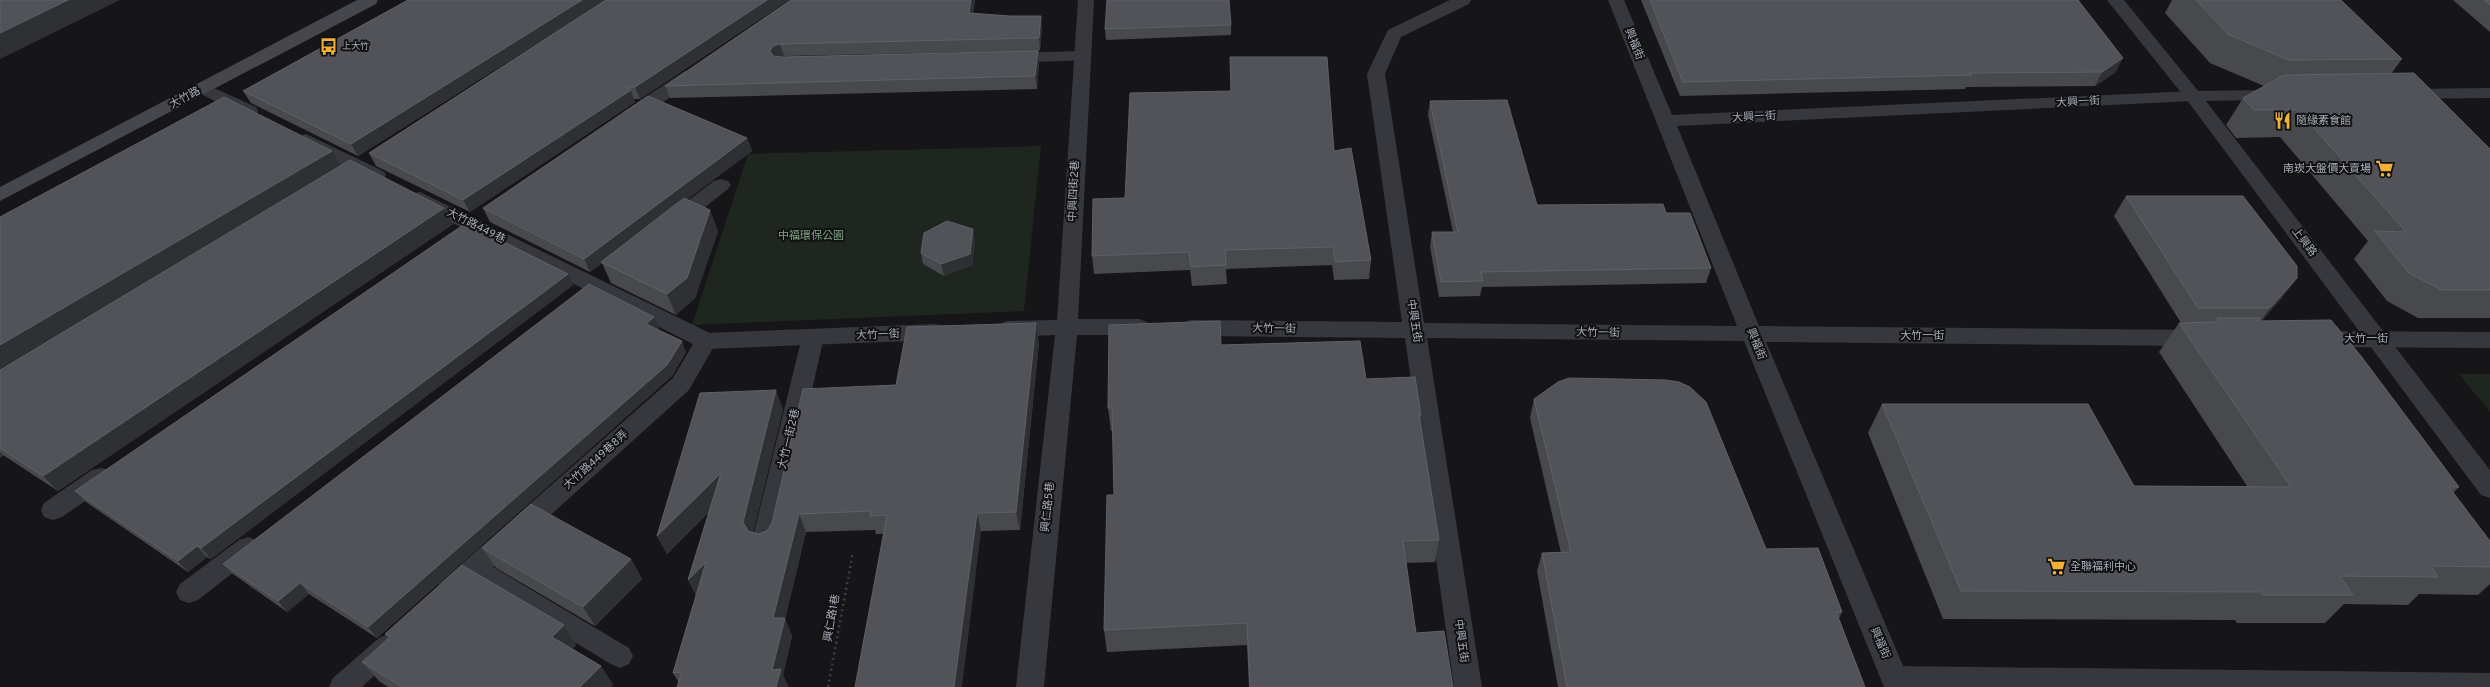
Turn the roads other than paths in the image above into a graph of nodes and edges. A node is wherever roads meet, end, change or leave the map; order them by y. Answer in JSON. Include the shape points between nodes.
{"nodes":[{"id":1,"x":370,"y":0,"type":"edge"},
{"id":2,"x":1086,"y":0,"type":"edge"},
{"id":3,"x":1463,"y":0,"type":"edge"},
{"id":4,"x":1616,"y":0,"type":"edge"},
{"id":5,"x":2115,"y":0,"type":"edge"},
{"id":6,"x":1082,"y":56,"type":"junction"},
{"id":7,"x":996,"y":58,"type":"edge"},
{"id":8,"x":704,"y":66,"type":"edge"},
{"id":9,"x":203,"y":88,"type":"junction"},
{"id":10,"x":2490,"y":93,"type":"edge"},
{"id":11,"x":2388,"y":94,"type":"edge"},
{"id":12,"x":2295,"y":95,"type":"edge"},
{"id":13,"x":2193,"y":96,"type":"junction"},
{"id":14,"x":268,"y":120,"type":"edge"},
{"id":15,"x":1665,"y":122,"type":"junction"},
{"id":16,"x":613,"y":127,"type":"edge"},
{"id":17,"x":289,"y":131,"type":"edge"},
{"id":18,"x":365,"y":162,"type":"junction"},
{"id":19,"x":338,"y":178,"type":"edge"},
{"id":20,"x":721,"y":185,"type":"dead end"},
{"id":21,"x":0,"y":196,"type":"edge"},
{"id":22,"x":489,"y":210,"type":"edge"},
{"id":23,"x":470,"y":224,"type":"junction"},
{"id":24,"x":660,"y":232,"type":"edge"},
{"id":25,"x":450,"y":237,"type":"edge"},
{"id":26,"x":610,"y":270,"type":"edge"},
{"id":27,"x":592,"y":284,"type":"junction"},
{"id":28,"x":573,"y":298,"type":"edge"},
{"id":29,"x":1067,"y":326,"type":"junction"},
{"id":30,"x":988,"y":330,"type":"edge"},
{"id":31,"x":956,"y":331,"type":"edge"},
{"id":32,"x":1415,"y":331,"type":"junction"},
{"id":33,"x":1752,"y":335,"type":"junction"},
{"id":34,"x":813,"y":337,"type":"junction"},
{"id":35,"x":2219,"y":338,"type":"edge"},
{"id":36,"x":2299,"y":339,"type":"edge"},
{"id":37,"x":2378,"y":339,"type":"junction"},
{"id":38,"x":2490,"y":340,"type":"edge"},
{"id":39,"x":706,"y":341,"type":"junction"},
{"id":40,"x":118,"y":466,"type":"edge"},
{"id":41,"x":2490,"y":488,"type":"edge"},
{"id":42,"x":53,"y":510,"type":"dead end"},
{"id":43,"x":264,"y":534,"type":"edge"},
{"id":44,"x":764,"y":541,"type":"edge"},
{"id":45,"x":474,"y":569,"type":"junction"},
{"id":46,"x":189,"y":592,"type":"dead end"},
{"id":47,"x":434,"y":605,"type":"edge"},
{"id":48,"x":406,"y":631,"type":"edge"},
{"id":49,"x":620,"y":656,"type":"dead end"},
{"id":50,"x":1897,"y":682,"type":"edge"},
{"id":51,"x":2490,"y":685,"type":"edge"},
{"id":52,"x":343,"y":687,"type":"edge"},
{"id":53,"x":1030,"y":687,"type":"edge"},
{"id":54,"x":1468,"y":687,"type":"edge"}],
"edges":[{"from":1,"to":9,"type":"main road","name":"大竹路"},
{"from":2,"to":6,"type":"street","name":"中興四街2巷"},
{"from":3,"to":32,"type":"street","name":"中興五街","via":[[1394,34],[1376,74]]},
{"from":4,"to":15,"type":"street","name":"興福街"},
{"from":5,"to":13,"type":"street","name":"上興路"},
{"from":6,"to":7,"type":"street"},
{"from":6,"to":29,"type":"street","name":"中興四街2巷"},
{"from":8,"to":16,"type":"street"},
{"from":9,"to":14,"type":"street"},
{"from":9,"to":21,"type":"main road","name":"大竹路"},
{"from":10,"to":11,"type":"street"},
{"from":12,"to":13,"type":"street","name":"大興一街"},
{"from":13,"to":15,"type":"street","name":"大興一街"},
{"from":13,"to":37,"type":"street","name":"上興路"},
{"from":15,"to":33,"type":"street","name":"興福街"},
{"from":17,"to":18,"type":"street","name":"大竹路449巷"},
{"from":18,"to":19,"type":"street"},
{"from":18,"to":23,"type":"street","name":"大竹路449巷","via":[[397,186]]},
{"from":20,"to":24,"type":"street"},
{"from":22,"to":23,"type":"street"},
{"from":23,"to":25,"type":"street"},
{"from":23,"to":27,"type":"street","name":"大竹路449巷"},
{"from":26,"to":27,"type":"street"},
{"from":27,"to":28,"type":"street"},
{"from":27,"to":39,"type":"street","name":"大竹路449巷"},
{"from":29,"to":30,"type":"street","name":"大竹一街"},
{"from":29,"to":32,"type":"street","name":"大竹一街"},
{"from":29,"to":53,"type":"street","name":"興仁路5巷"},
{"from":31,"to":34,"type":"street","name":"大竹一街"},
{"from":32,"to":33,"type":"street","name":"大竹一街"},
{"from":32,"to":54,"type":"street","name":"中興五街"},
{"from":33,"to":35,"type":"street","name":"大竹一街"},
{"from":33,"to":50,"type":"street","name":"興福街"},
{"from":34,"to":39,"type":"street","name":"大竹一街"},
{"from":34,"to":44,"type":"street","name":"大竹一街2巷"},
{"from":36,"to":37,"type":"street","name":"大竹一街"},
{"from":37,"to":38,"type":"street","name":"大竹一街"},
{"from":37,"to":41,"type":"street","name":"上興路"},
{"from":39,"to":45,"type":"street","name":"大竹路449巷8弄","via":[[681,384]]},
{"from":40,"to":42,"type":"street"},
{"from":43,"to":46,"type":"street"},
{"from":45,"to":47,"type":"street","name":"大竹路449巷8弄"},
{"from":45,"to":49,"type":"street"},
{"from":48,"to":52,"type":"street"},
{"from":50,"to":51,"type":"street"}]}
